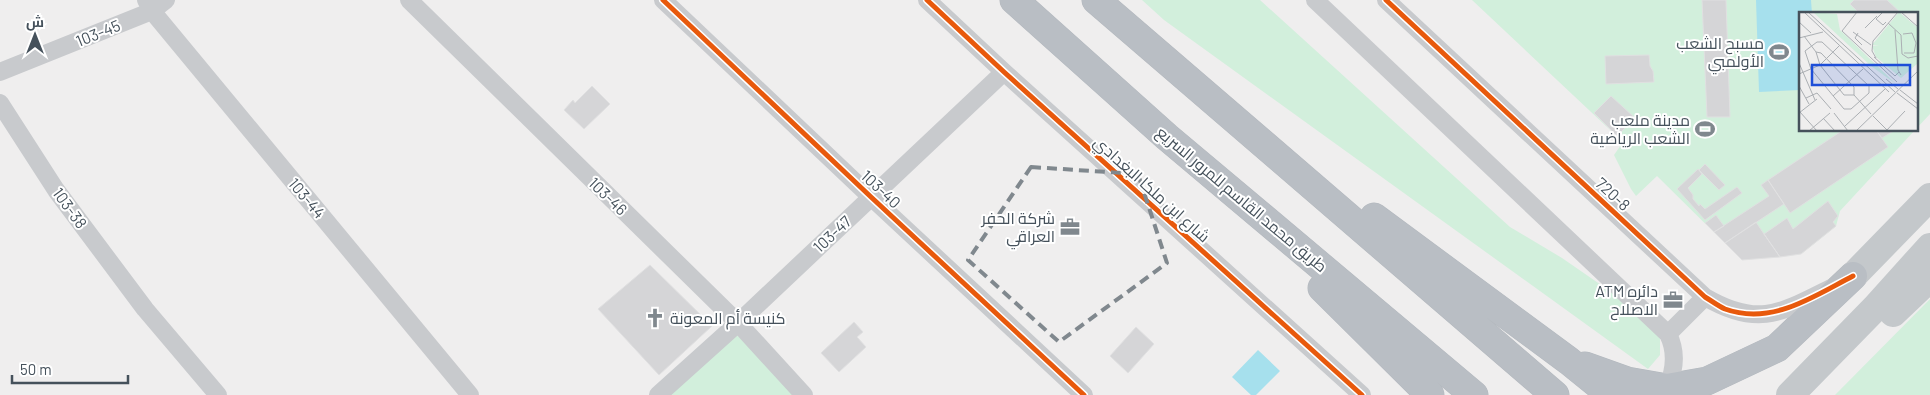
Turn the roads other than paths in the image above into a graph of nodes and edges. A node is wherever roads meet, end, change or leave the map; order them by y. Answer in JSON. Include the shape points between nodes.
{"nodes":[{"id":1,"x":166,"y":0,"type":"edge"},
{"id":2,"x":409,"y":0,"type":"edge"},
{"id":3,"x":663,"y":0,"type":"edge"},
{"id":4,"x":927,"y":0,"type":"edge"},
{"id":5,"x":1014,"y":0,"type":"edge"},
{"id":6,"x":1096,"y":0,"type":"edge"},
{"id":7,"x":1315,"y":0,"type":"edge"},
{"id":8,"x":1386,"y":0,"type":"edge"},
{"id":9,"x":149,"y":6,"type":"edge"},
{"id":10,"x":0,"y":72,"type":"edge"},
{"id":11,"x":1004,"y":72,"type":"junction"},
{"id":12,"x":1202,"y":90,"type":"junction"},
{"id":13,"x":0,"y":103,"type":"edge"},
{"id":14,"x":1167,"y":137,"type":"junction"},
{"id":15,"x":871,"y":197,"type":"junction"},
{"id":16,"x":1930,"y":197,"type":"edge"},
{"id":17,"x":1930,"y":247,"type":"edge"},
{"id":18,"x":1854,"y":276,"type":"junction"},
{"id":19,"x":1930,"y":278,"type":"edge"},
{"id":20,"x":1705,"y":297,"type":"junction"},
{"id":21,"x":1882,"y":313,"type":"junction"},
{"id":22,"x":738,"y":323,"type":"junction"},
{"id":23,"x":1668,"y":334,"type":"junction"},
{"id":24,"x":1570,"y":361,"type":"junction"},
{"id":25,"x":1667,"y":388,"type":"junction"},
{"id":26,"x":218,"y":395,"type":"edge"},
{"id":27,"x":470,"y":395,"type":"edge"},
{"id":28,"x":658,"y":395,"type":"edge"},
{"id":29,"x":804,"y":395,"type":"edge"},
{"id":30,"x":1084,"y":395,"type":"edge"},
{"id":31,"x":1362,"y":395,"type":"edge"},
{"id":32,"x":1430,"y":395,"type":"edge"},
{"id":33,"x":1474,"y":395,"type":"edge"},
{"id":34,"x":1555,"y":395,"type":"edge"},
{"id":35,"x":1611,"y":395,"type":"edge"},
{"id":36,"x":1790,"y":395,"type":"edge"},
{"id":37,"x":1814,"y":395,"type":"edge"}],
"edges":[{"from":1,"to":9,"type":"street","name":"103-45"},
{"from":2,"to":22,"type":"street","name":"103-46"},
{"from":3,"to":15,"type":"street","name":"103-40"},
{"from":4,"to":11,"type":"street","name":"شارع ابن ملكا البغدادي"},
{"from":5,"to":14,"type":"highway","name":"طريق محمد القاسم للمرور السريع"},
{"from":6,"to":12,"type":"highway"},
{"from":7,"to":23,"type":"street"},
{"from":8,"to":20,"type":"street","name":"720-8"},
{"from":9,"to":10,"type":"street","name":"103-45"},
{"from":9,"to":27,"type":"street","name":"103-44"},
{"from":11,"to":15,"type":"street","name":"103-47"},
{"from":11,"to":31,"type":"street","name":"شارع ابن ملكا البغدادي"},
{"from":12,"to":24,"type":"highway"},
{"from":12,"to":34,"type":"highway"},
{"from":13,"to":26,"type":"street","name":"103-38","via":[[56,190],[145,309]]},
{"from":14,"to":32,"type":"highway"},
{"from":14,"to":33,"type":"highway","name":"طريق محمد القاسم للمرور السريع"},
{"from":15,"to":22,"type":"street","name":"103-47"},
{"from":15,"to":30,"type":"street","name":"103-40"},
{"from":16,"to":18,"type":"main road"},
{"from":17,"to":21,"type":"main road"},
{"from":18,"to":20,"type":"street","name":"720-8","via":[[1791,308],[1769,314],[1746,314],[1725,308]]},
{"from":18,"to":25,"type":"highway","via":[[1777,348],[1706,381]]},
{"from":19,"to":21,"type":"main road"},
{"from":20,"to":23,"type":"street"},
{"from":21,"to":36,"type":"main road"},
{"from":21,"to":37,"type":"main road"},
{"from":22,"to":28,"type":"street","name":"103-47"},
{"from":22,"to":29,"type":"street","name":"103-46"},
{"from":23,"to":25,"type":"street","via":[[1674,350],[1674,370]]},
{"from":24,"to":25,"type":"highway","via":[[1627,381]]},
{"from":24,"to":35,"type":"highway"}]}
